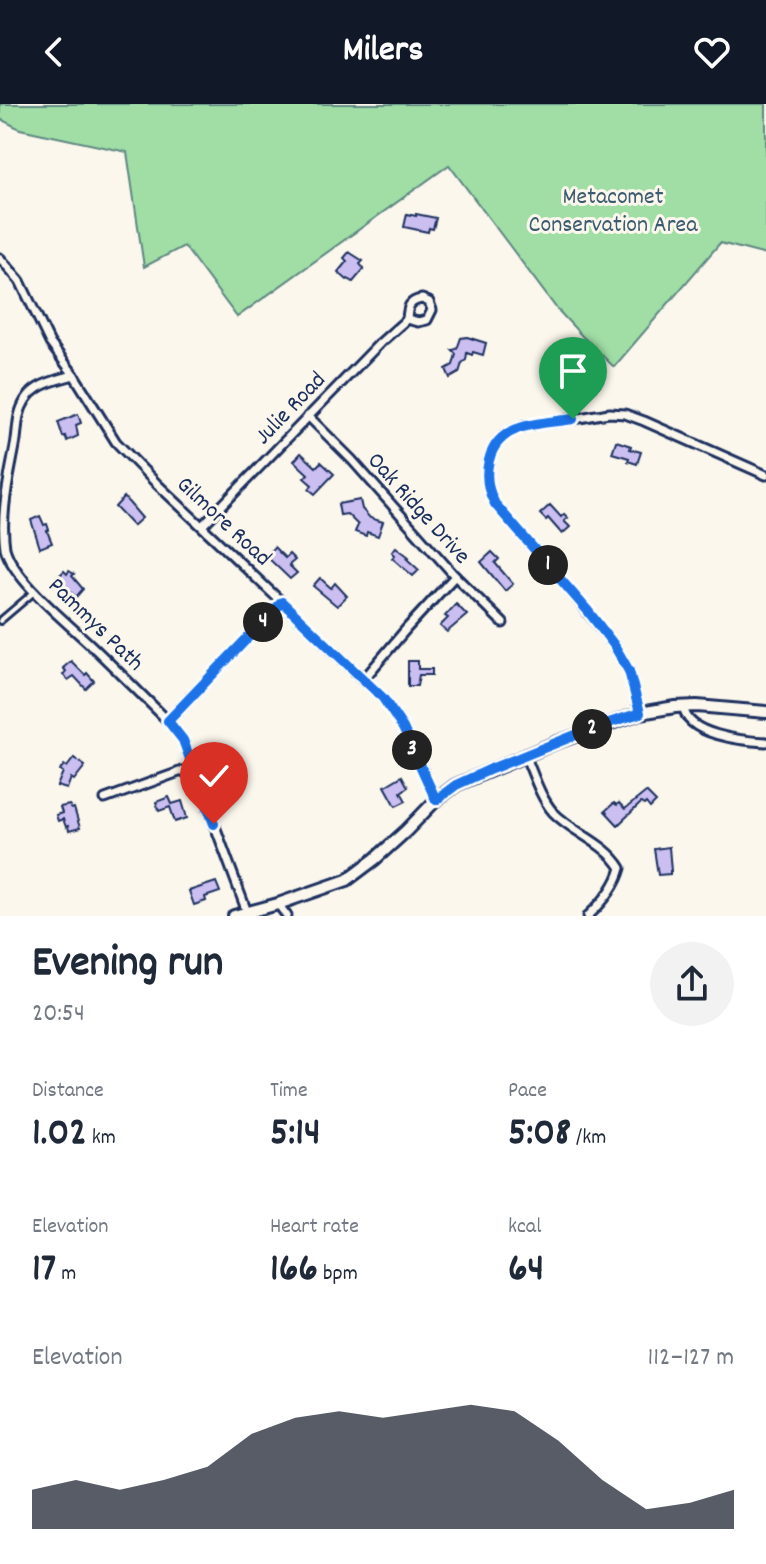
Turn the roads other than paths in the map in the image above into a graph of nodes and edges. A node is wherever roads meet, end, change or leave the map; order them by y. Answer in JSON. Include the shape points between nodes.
{"nodes":[{"id":1,"x":0,"y":258,"type":"edge"},
{"id":2,"x":407,"y":319,"type":"dead end"},
{"id":3,"x":74,"y":375,"type":"junction"},
{"id":4,"x":308,"y":416,"type":"junction"},
{"id":5,"x":766,"y":475,"type":"edge"},
{"id":6,"x":202,"y":526,"type":"junction"},
{"id":7,"x":455,"y":576,"type":"junction"},
{"id":8,"x":35,"y":592,"type":"junction"},
{"id":9,"x":282,"y":602,"type":"junction"},
{"id":10,"x":0,"y":621,"type":"edge"},
{"id":11,"x":503,"y":623,"type":"dead end"},
{"id":12,"x":364,"y":679,"type":"junction"},
{"id":13,"x":684,"y":707,"type":"junction"},
{"id":14,"x":766,"y":712,"type":"edge"},
{"id":15,"x":640,"y":713,"type":"junction"},
{"id":16,"x":168,"y":721,"type":"junction"},
{"id":17,"x":766,"y":742,"type":"edge"},
{"id":18,"x":525,"y":755,"type":"junction"},
{"id":19,"x":193,"y":767,"type":"junction"},
{"id":20,"x":105,"y":799,"type":"dead end"},
{"id":21,"x":436,"y":800,"type":"junction"},
{"id":22,"x":278,"y":904,"type":"junction"},
{"id":23,"x":247,"y":912,"type":"junction"},
{"id":24,"x":234,"y":916,"type":"edge"},
{"id":25,"x":287,"y":916,"type":"edge"},
{"id":26,"x":588,"y":916,"type":"edge"}],
"edges":[{"from":1,"to":3,"type":"street","name":"Gilmore Road","via":[[20,281],[52,347]]},
{"from":2,"to":4,"type":"street","name":"Julie Road"},
{"from":3,"to":6,"type":"street","name":"Gilmore Road","via":[[116,442]]},
{"from":3,"to":8,"type":"street","name":"Pammys Path","via":[[49,382],[26,398],[3,501],[5,549]]},
{"from":4,"to":6,"type":"street","name":"Julie Road"},
{"from":4,"to":7,"type":"street","name":"Oak Ridge Drive"},
{"from":5,"to":15,"type":"street","via":[[625,414],[514,429],[496,445],[486,474],[488,491],[614,645],[629,671]]},
{"from":6,"to":9,"type":"street","name":"Gilmore Road"},
{"from":7,"to":11,"type":"street","name":"Oak Ridge Drive"},
{"from":7,"to":12,"type":"street"},
{"from":8,"to":10,"type":"lane"},
{"from":8,"to":16,"type":"street","name":"Pammys Path"},
{"from":9,"to":12,"type":"street","name":"Gilmore Road"},
{"from":9,"to":16,"type":"street"},
{"from":12,"to":21,"type":"street","name":"Gilmore Road","via":[[398,720]]},
{"from":13,"to":14,"type":"street"},
{"from":13,"to":15,"type":"street"},
{"from":13,"to":17,"type":"street","via":[[689,720],[705,731]]},
{"from":15,"to":18,"type":"street"},
{"from":16,"to":19,"type":"street","name":"Pammys Path","via":[[183,740]]},
{"from":18,"to":21,"type":"street","via":[[456,785]]},
{"from":18,"to":26,"type":"street","via":[[549,808],[621,868]]},
{"from":19,"to":20,"type":"street"},
{"from":19,"to":23,"type":"street","name":"Pammys Path"},
{"from":21,"to":22,"type":"street","via":[[347,880]]},
{"from":22,"to":23,"type":"street"},
{"from":22,"to":25,"type":"street"},
{"from":23,"to":24,"type":"street"}]}
